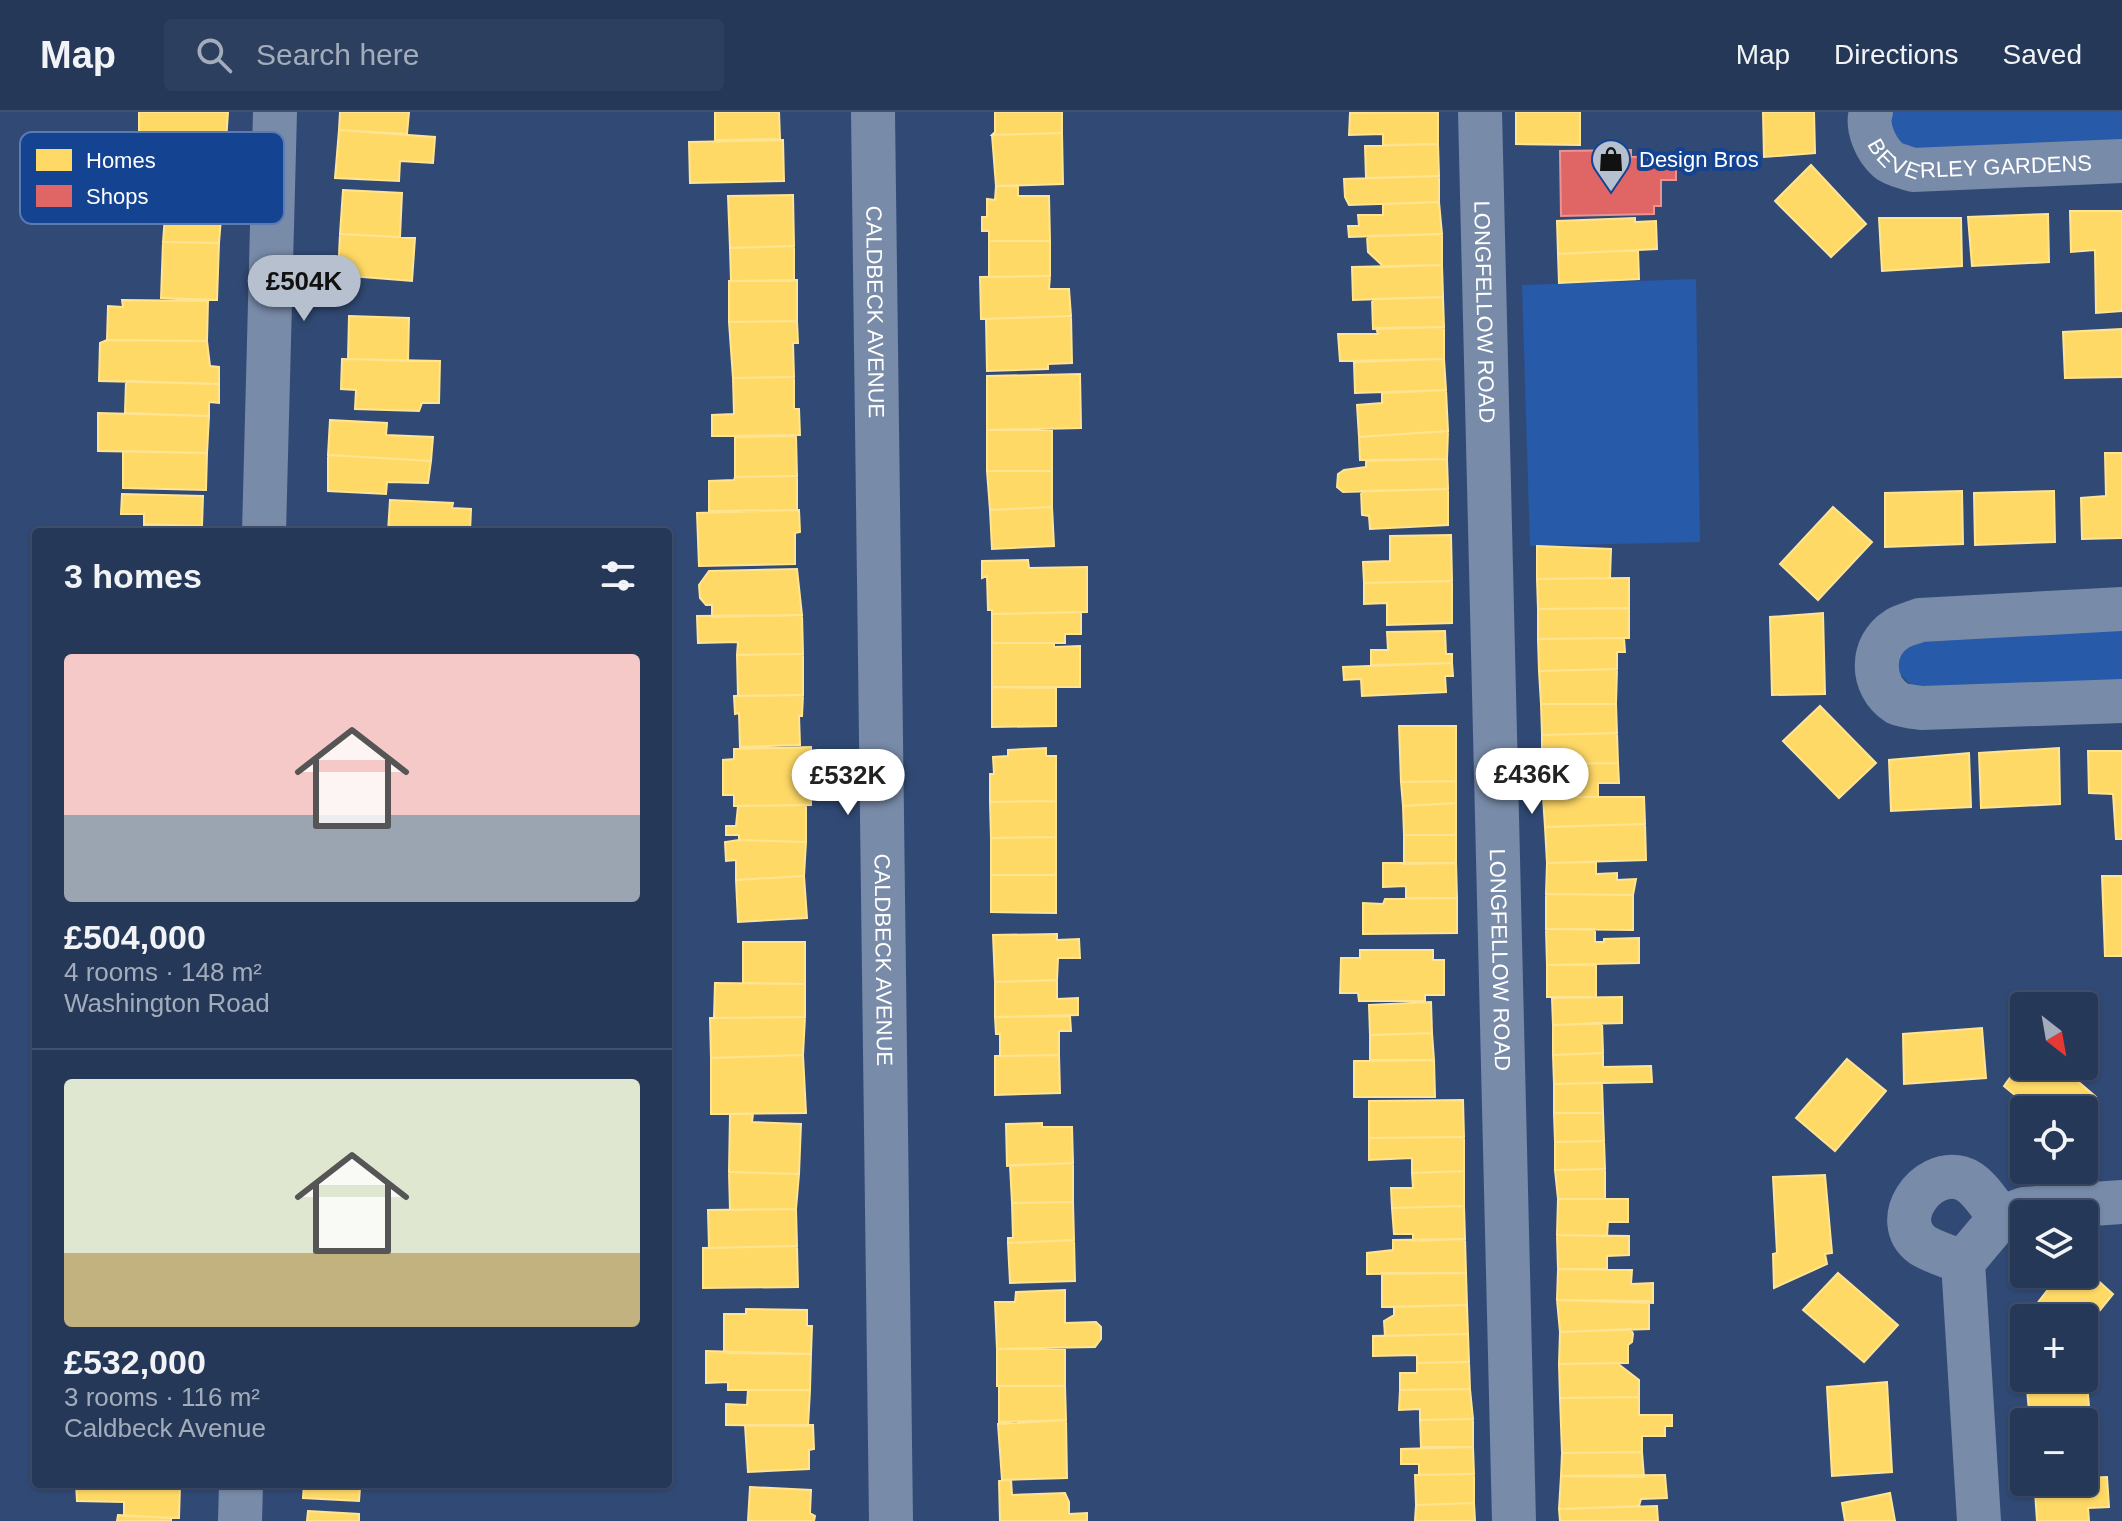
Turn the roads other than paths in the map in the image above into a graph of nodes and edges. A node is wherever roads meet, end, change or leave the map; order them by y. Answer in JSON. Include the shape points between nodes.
{"nodes":[{"id":1,"x":275,"y":112,"type":"edge"},
{"id":2,"x":873,"y":112,"type":"edge"},
{"id":3,"x":1480,"y":112,"type":"edge"},
{"id":4,"x":1871,"y":112,"type":"edge"},
{"id":5,"x":274,"y":132,"type":"edge"},
{"id":6,"x":2122,"y":161,"type":"edge"},
{"id":7,"x":272,"y":224,"type":"edge"},
{"id":8,"x":264,"y":528,"type":"edge"},
{"id":9,"x":2122,"y":609,"type":"edge"},
{"id":10,"x":2122,"y":701,"type":"edge"},
{"id":11,"x":2122,"y":1202,"type":"edge"},
{"id":12,"x":2000,"y":1218,"type":"junction"},
{"id":13,"x":1963,"y":1262,"type":"junction"},
{"id":14,"x":241,"y":1488,"type":"edge"},
{"id":15,"x":240,"y":1521,"type":"edge"},
{"id":16,"x":891,"y":1521,"type":"edge"},
{"id":17,"x":1514,"y":1521,"type":"edge"},
{"id":18,"x":1979,"y":1521,"type":"edge"}],
"edges":[{"from":1,"to":5,"type":"street"},
{"from":2,"to":16,"type":"street","name":"CALDBECK AVENUE"},
{"from":3,"to":17,"type":"street","name":"LONGFELLOW ROAD"},
{"from":4,"to":6,"type":"street","name":"BEVERLEY GARDENS","via":[[1875,143],[1889,162],[1913,170]]},
{"from":7,"to":8,"type":"street"},
{"from":9,"to":10,"type":"street","via":[[1920,620],[1896,629],[1880,645],[1875,666],[1882,687],[1898,704],[1922,708]]},
{"from":11,"to":12,"type":"street","via":[[2024,1209]]},
{"from":12,"to":13,"type":"street"},
{"from":12,"to":13,"type":"street","via":[[1976,1187],[1961,1178],[1939,1179],[1919,1191],[1909,1212],[1911,1230],[1922,1244]]},
{"from":13,"to":18,"type":"street"},
{"from":14,"to":15,"type":"street"}]}
